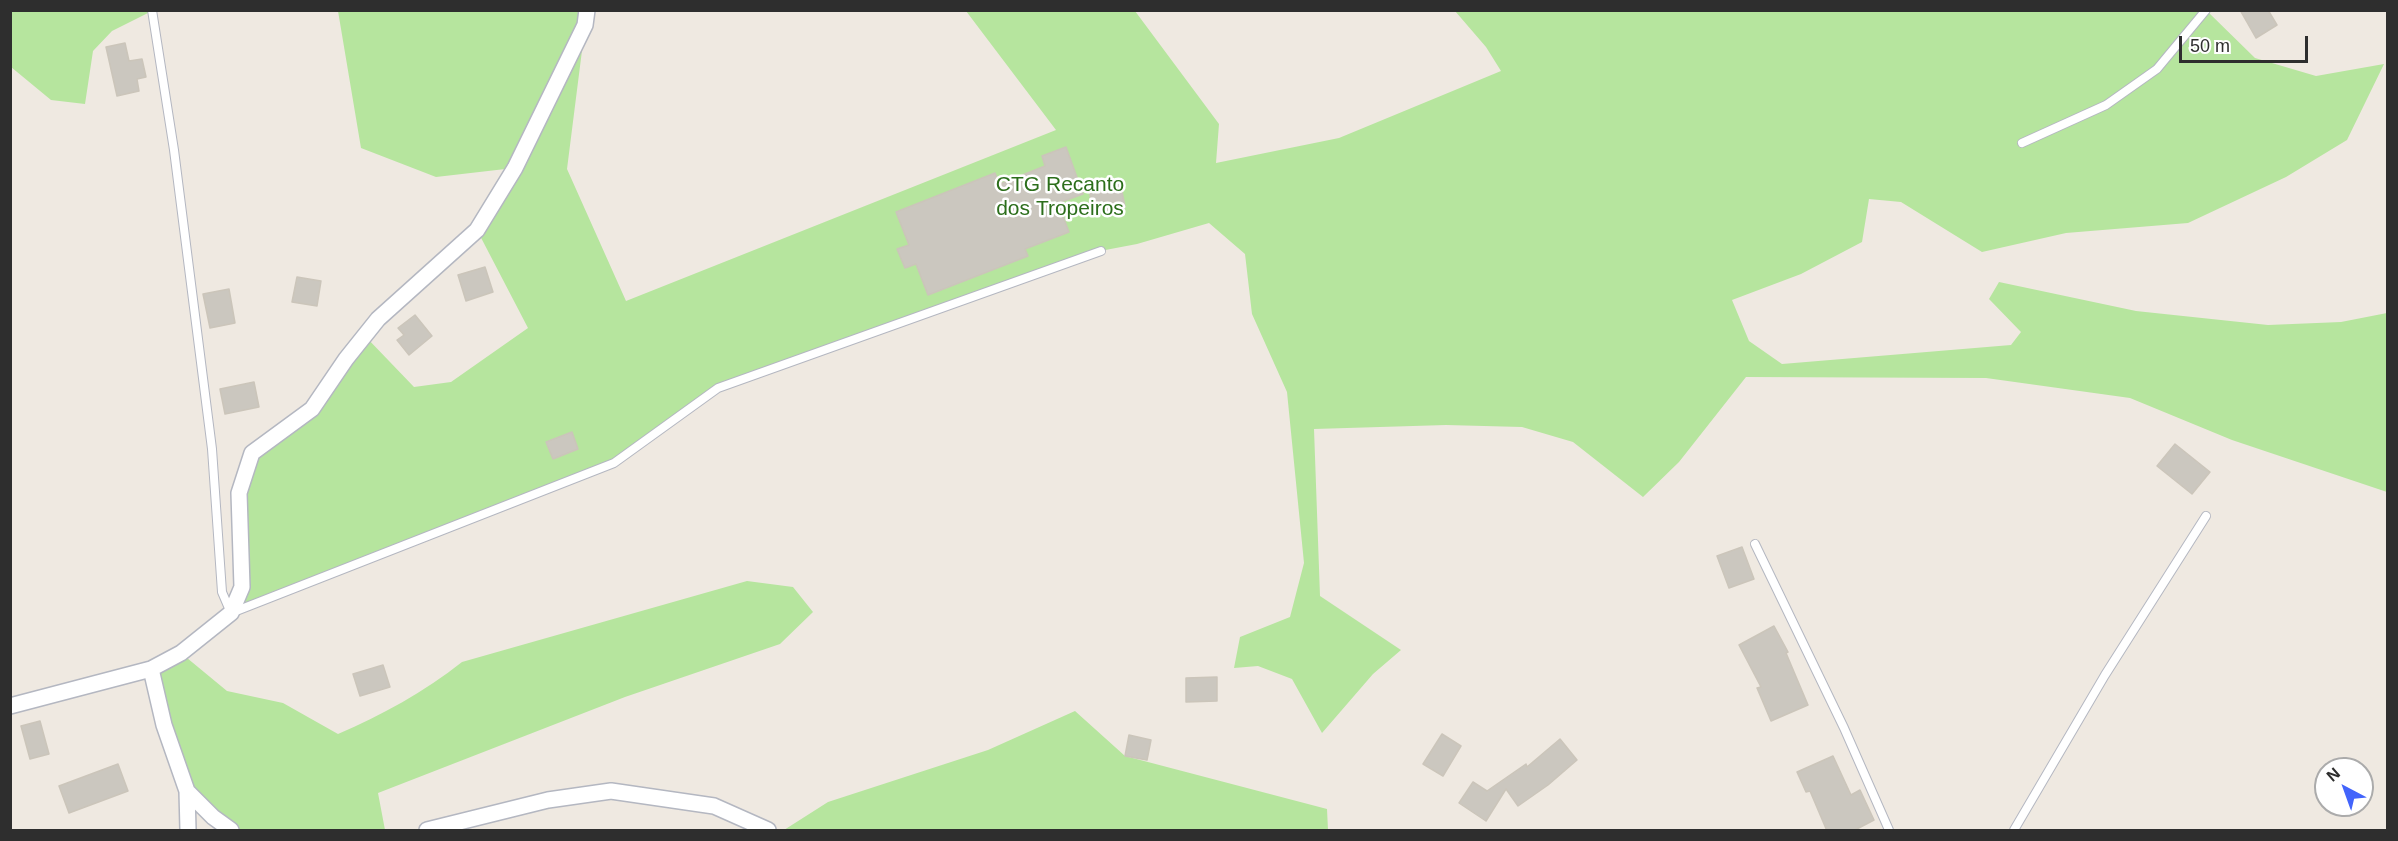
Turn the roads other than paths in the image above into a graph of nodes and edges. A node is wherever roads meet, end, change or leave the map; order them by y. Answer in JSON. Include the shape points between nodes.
{"nodes":[{"id":1,"x":152,"y":10,"type":"edge"},
{"id":2,"x":586,"y":10,"type":"edge"},
{"id":3,"x":2206,"y":10,"type":"edge"},
{"id":4,"x":2022,"y":143,"type":"dead end"},
{"id":5,"x":1101,"y":250,"type":"dead end"},
{"id":6,"x":2206,"y":516,"type":"dead end"},
{"id":7,"x":1755,"y":544,"type":"dead end"},
{"id":8,"x":231,"y":613,"type":"junction"},
{"id":9,"x":151,"y":669,"type":"junction"},
{"id":10,"x":10,"y":706,"type":"edge"},
{"id":11,"x":187,"y":791,"type":"junction"},
{"id":12,"x":189,"y":831,"type":"edge"},
{"id":13,"x":231,"y":831,"type":"edge"},
{"id":14,"x":427,"y":831,"type":"edge"},
{"id":15,"x":768,"y":831,"type":"edge"},
{"id":16,"x":1889,"y":831,"type":"edge"},
{"id":17,"x":2014,"y":831,"type":"edge"}],
"edges":[{"from":1,"to":8,"type":"lane","via":[[212,449],[222,592]]},
{"from":2,"to":8,"type":"street","via":[[585,25],[520,158],[477,230],[378,319],[312,409],[252,453],[240,493],[242,587]]},
{"from":3,"to":4,"type":"lane","via":[[2157,69],[2106,105]]},
{"from":5,"to":8,"type":"lane","via":[[718,388],[614,464]]},
{"from":6,"to":17,"type":"lane","via":[[2104,675]]},
{"from":7,"to":16,"type":"lane"},
{"from":8,"to":9,"type":"street","via":[[181,653]]},
{"from":9,"to":10,"type":"street"},
{"from":9,"to":11,"type":"street","via":[[164,725]]},
{"from":11,"to":12,"type":"street"},
{"from":11,"to":13,"type":"street"},
{"from":14,"to":15,"type":"street","via":[[548,800],[611,790],[714,806]]}]}
